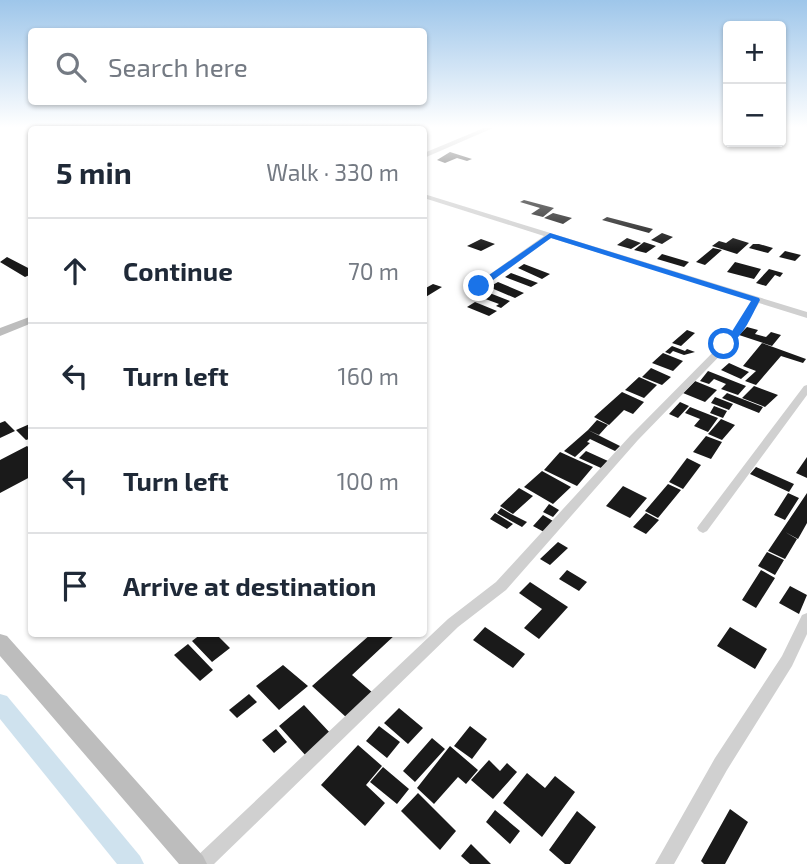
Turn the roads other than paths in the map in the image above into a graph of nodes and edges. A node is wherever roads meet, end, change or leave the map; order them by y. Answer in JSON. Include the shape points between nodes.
{"nodes":[{"id":1,"x":427,"y":197,"type":"edge"},
{"id":2,"x":550,"y":235,"type":"junction"},
{"id":3,"x":479,"y":286,"type":"dead end"},
{"id":4,"x":756,"y":300,"type":"junction"},
{"id":5,"x":807,"y":316,"type":"edge"},
{"id":6,"x":28,"y":321,"type":"edge"},
{"id":7,"x":0,"y":332,"type":"edge"},
{"id":8,"x":807,"y":388,"type":"edge"},
{"id":9,"x":703,"y":528,"type":"dead end"},
{"id":10,"x":807,"y":619,"type":"edge"},
{"id":11,"x":0,"y":642,"type":"edge"},
{"id":12,"x":195,"y":864,"type":"edge"},
{"id":13,"x":201,"y":864,"type":"edge"},
{"id":14,"x":664,"y":864,"type":"edge"}],
"edges":[{"from":1,"to":2,"type":"street"},
{"from":2,"to":3,"type":"street"},
{"from":2,"to":4,"type":"street"},
{"from":4,"to":5,"type":"street"},
{"from":4,"to":13,"type":"street","via":[[735,335],[634,438],[501,586],[453,623]]},
{"from":6,"to":7,"type":"street"},
{"from":8,"to":9,"type":"street"},
{"from":10,"to":14,"type":"street","via":[[787,661]]},
{"from":11,"to":12,"type":"street"}]}
